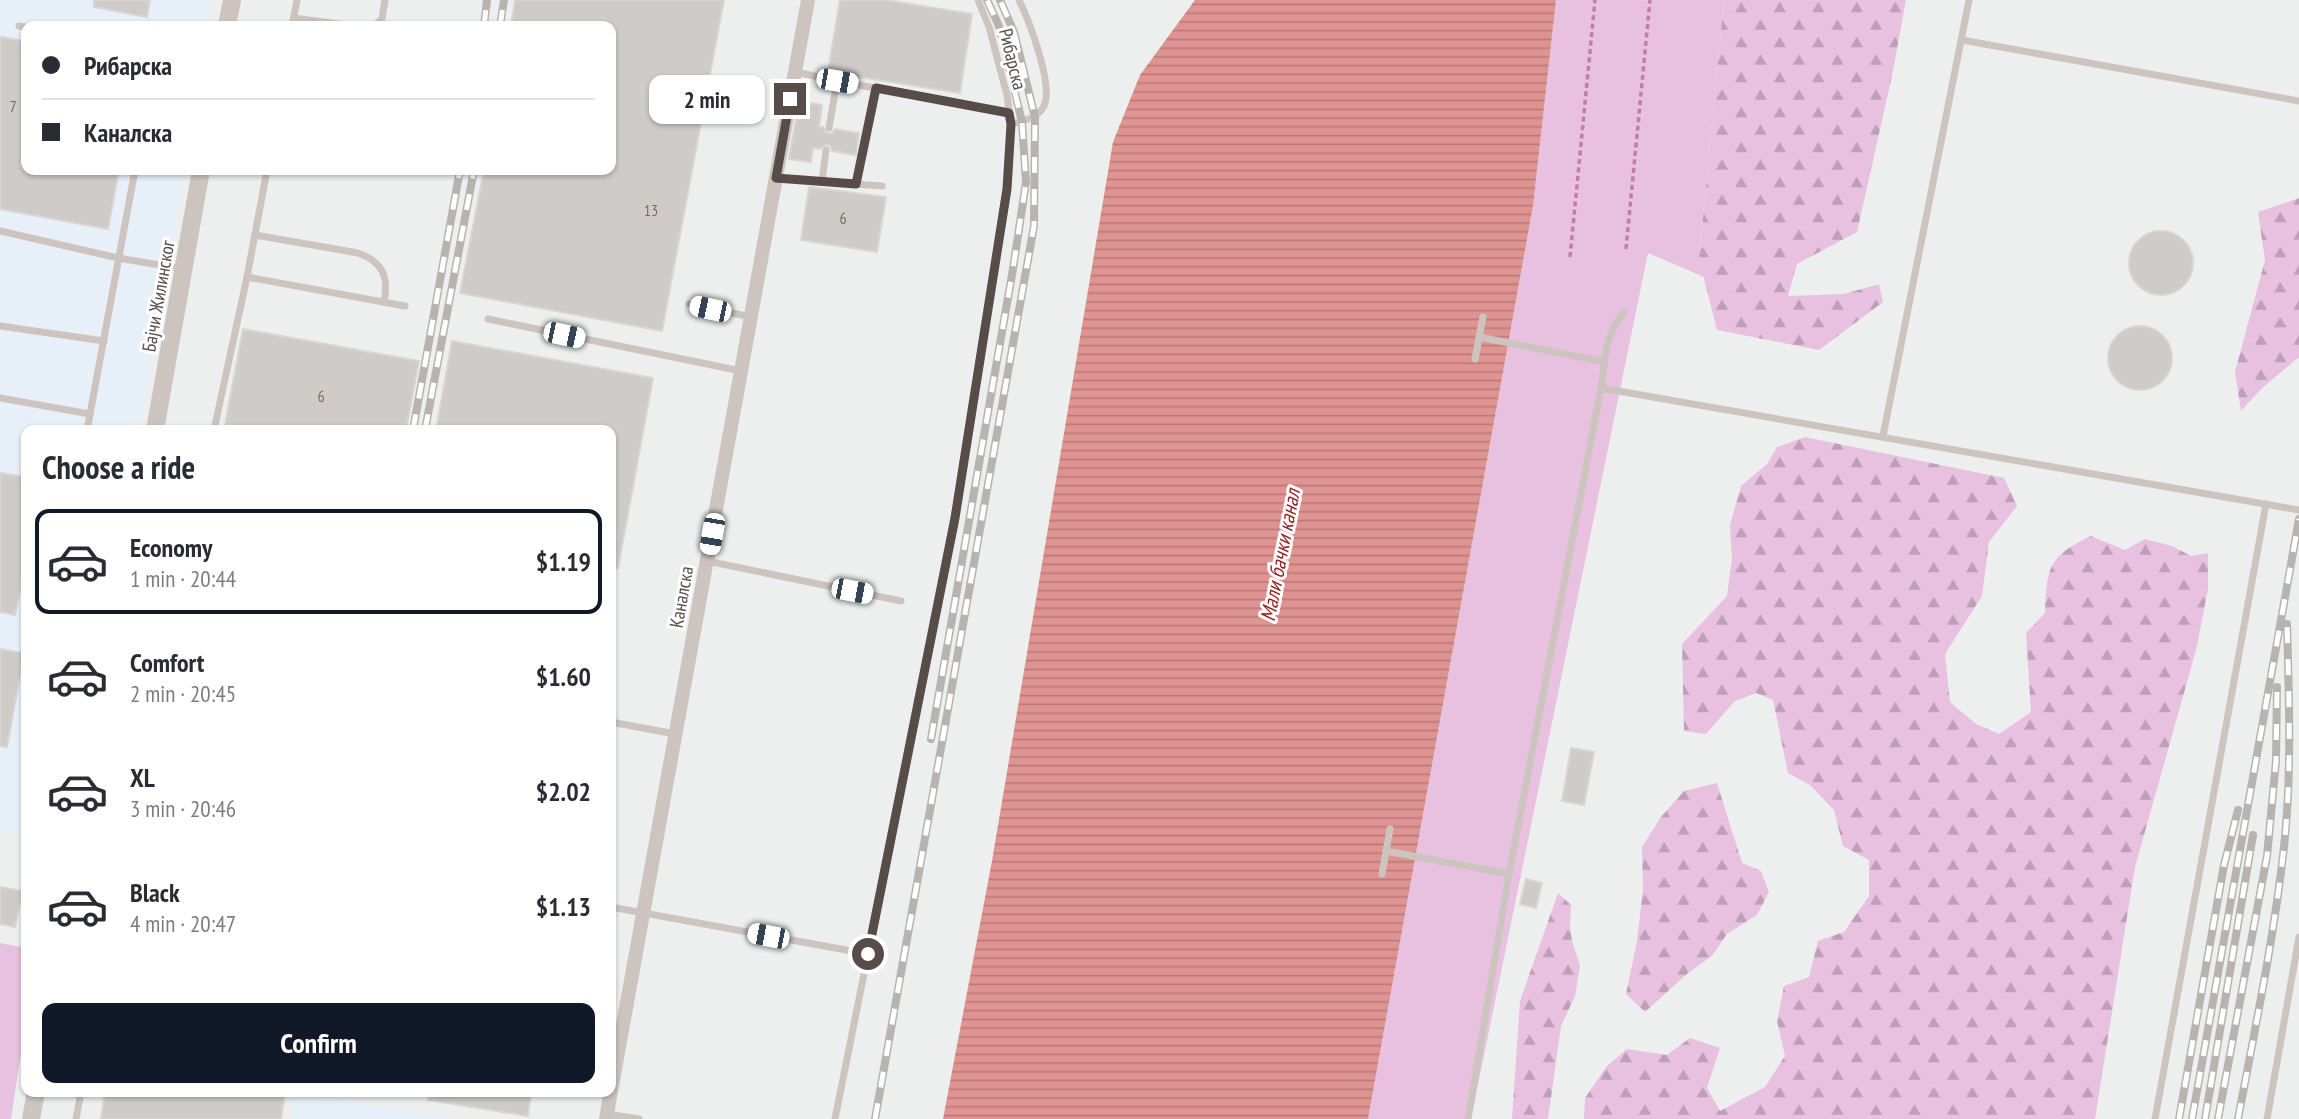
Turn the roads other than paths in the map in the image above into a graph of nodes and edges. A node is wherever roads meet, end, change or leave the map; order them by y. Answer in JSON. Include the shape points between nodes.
{"nodes":[{"id":1,"x":232,"y":0,"type":"edge"},
{"id":2,"x":297,"y":0,"type":"edge"},
{"id":3,"x":385,"y":0,"type":"edge"},
{"id":4,"x":808,"y":0,"type":"edge"},
{"id":5,"x":978,"y":0,"type":"edge"},
{"id":6,"x":1019,"y":0,"type":"edge"},
{"id":7,"x":1969,"y":0,"type":"edge"},
{"id":8,"x":228,"y":21,"type":"edge"},
{"id":9,"x":293,"y":21,"type":"edge"},
{"id":10,"x":380,"y":21,"type":"edge"},
{"id":11,"x":1962,"y":40,"type":"junction"},
{"id":12,"x":795,"y":72,"type":"junction"},
{"id":13,"x":837,"y":81,"type":"junction"},
{"id":14,"x":876,"y":88,"type":"junction"},
{"id":15,"x":2299,"y":101,"type":"edge"},
{"id":16,"x":1009,"y":113,"type":"junction"},
{"id":17,"x":1011,"y":124,"type":"junction"},
{"id":18,"x":829,"y":128,"type":"dead end"},
{"id":19,"x":825,"y":150,"type":"dead end"},
{"id":20,"x":134,"y":175,"type":"edge"},
{"id":21,"x":200,"y":175,"type":"edge"},
{"id":22,"x":266,"y":175,"type":"edge"},
{"id":23,"x":776,"y":178,"type":"junction"},
{"id":24,"x":822,"y":181,"type":"junction"},
{"id":25,"x":856,"y":184,"type":"junction"},
{"id":26,"x":883,"y":187,"type":"dead end"},
{"id":27,"x":0,"y":231,"type":"edge"},
{"id":28,"x":255,"y":235,"type":"junction"},
{"id":29,"x":118,"y":258,"type":"junction"},
{"id":30,"x":184,"y":269,"type":"junction"},
{"id":31,"x":247,"y":277,"type":"junction"},
{"id":32,"x":384,"y":302,"type":"junction"},
{"id":33,"x":689,"y":304,"type":"dead end"},
{"id":34,"x":405,"y":306,"type":"dead end"},
{"id":35,"x":1624,"y":313,"type":"dead end"},
{"id":36,"x":1483,"y":317,"type":"dead end"},
{"id":37,"x":751,"y":318,"type":"junction"},
{"id":38,"x":488,"y":319,"type":"dead end"},
{"id":39,"x":0,"y":326,"type":"edge"},
{"id":40,"x":1479,"y":337,"type":"junction"},
{"id":41,"x":104,"y":341,"type":"junction"},
{"id":42,"x":1475,"y":359,"type":"dead end"},
{"id":43,"x":1605,"y":362,"type":"junction"},
{"id":44,"x":742,"y":372,"type":"junction"},
{"id":45,"x":1601,"y":388,"type":"junction"},
{"id":46,"x":0,"y":398,"type":"edge"},
{"id":47,"x":90,"y":414,"type":"junction"},
{"id":48,"x":88,"y":425,"type":"edge"},
{"id":49,"x":156,"y":425,"type":"edge"},
{"id":50,"x":215,"y":425,"type":"edge"},
{"id":51,"x":1882,"y":436,"type":"junction"},
{"id":52,"x":2266,"y":504,"type":"junction"},
{"id":53,"x":2299,"y":510,"type":"edge"},
{"id":54,"x":707,"y":561,"type":"junction"},
{"id":55,"x":901,"y":601,"type":"dead end"},
{"id":56,"x":616,"y":723,"type":"edge"},
{"id":57,"x":676,"y":734,"type":"junction"},
{"id":58,"x":1390,"y":829,"type":"dead end"},
{"id":59,"x":1386,"y":851,"type":"junction"},
{"id":60,"x":1382,"y":874,"type":"dead end"},
{"id":61,"x":1509,"y":874,"type":"junction"},
{"id":62,"x":616,"y":908,"type":"edge"},
{"id":63,"x":643,"y":912,"type":"junction"},
{"id":64,"x":2299,"y":937,"type":"edge"},
{"id":65,"x":868,"y":954,"type":"junction"},
{"id":66,"x":2295,"y":987,"type":"edge"},
{"id":67,"x":616,"y":1065,"type":"edge"},
{"id":68,"x":35,"y":1097,"type":"edge"},
{"id":69,"x":80,"y":1097,"type":"edge"},
{"id":70,"x":610,"y":1097,"type":"edge"},
{"id":71,"x":607,"y":1116,"type":"edge"},
{"id":72,"x":32,"y":1119,"type":"edge"},
{"id":73,"x":76,"y":1119,"type":"edge"},
{"id":74,"x":639,"y":1119,"type":"edge"},
{"id":75,"x":835,"y":1119,"type":"edge"},
{"id":76,"x":1468,"y":1119,"type":"edge"},
{"id":77,"x":2155,"y":1119,"type":"edge"},
{"id":78,"x":2267,"y":1119,"type":"edge"}],
"edges":[{"from":1,"to":8,"type":"street"},
{"from":2,"to":9,"type":"lane"},
{"from":3,"to":10,"type":"lane"},
{"from":4,"to":12,"type":"street","name":"Каналска"},
{"from":5,"to":16,"type":"lane","name":"Рибарска","via":[[1000,63]]},
{"from":6,"to":17,"type":"lane","via":[[1039,54],[1045,105],[1035,117]]},
{"from":7,"to":11,"type":"lane"},
{"from":11,"to":15,"type":"lane"},
{"from":11,"to":51,"type":"lane"},
{"from":12,"to":13,"type":"lane"},
{"from":12,"to":23,"type":"street","name":"Каналска"},
{"from":13,"to":14,"type":"lane"},
{"from":13,"to":18,"type":"lane"},
{"from":14,"to":16,"type":"lane"},
{"from":14,"to":25,"type":"lane"},
{"from":16,"to":17,"type":"lane","name":"Рибарска"},
{"from":17,"to":65,"type":"lane","name":"Рибарска","via":[[1007,189],[955,518]]},
{"from":19,"to":24,"type":"lane"},
{"from":20,"to":29,"type":"lane"},
{"from":21,"to":30,"type":"street","name":"Бајчи Жилинског"},
{"from":22,"to":28,"type":"lane"},
{"from":23,"to":24,"type":"lane"},
{"from":23,"to":37,"type":"street","name":"Каналска"},
{"from":24,"to":25,"type":"lane"},
{"from":25,"to":26,"type":"lane"},
{"from":27,"to":29,"type":"lane"},
{"from":28,"to":31,"type":"lane"},
{"from":28,"to":32,"type":"lane","via":[[371,258],[385,275]]},
{"from":29,"to":30,"type":"lane"},
{"from":29,"to":41,"type":"lane"},
{"from":30,"to":49,"type":"street","name":"Бајчи Жилинског"},
{"from":31,"to":32,"type":"lane"},
{"from":31,"to":50,"type":"lane"},
{"from":32,"to":34,"type":"lane"},
{"from":33,"to":37,"type":"lane"},
{"from":35,"to":43,"type":"lane","via":[[1609,335]]},
{"from":36,"to":40,"type":"lane"},
{"from":37,"to":44,"type":"street","name":"Каналска"},
{"from":38,"to":44,"type":"lane"},
{"from":39,"to":41,"type":"lane"},
{"from":40,"to":42,"type":"lane"},
{"from":40,"to":43,"type":"lane"},
{"from":41,"to":47,"type":"lane"},
{"from":43,"to":45,"type":"lane"},
{"from":44,"to":54,"type":"street","name":"Каналска"},
{"from":45,"to":51,"type":"lane"},
{"from":45,"to":61,"type":"lane"},
{"from":46,"to":47,"type":"lane"},
{"from":47,"to":48,"type":"lane"},
{"from":51,"to":52,"type":"lane"},
{"from":52,"to":53,"type":"lane"},
{"from":52,"to":77,"type":"lane"},
{"from":54,"to":55,"type":"lane"},
{"from":54,"to":57,"type":"street","name":"Каналска"},
{"from":56,"to":57,"type":"lane"},
{"from":57,"to":63,"type":"street","name":"Каналска"},
{"from":58,"to":59,"type":"lane"},
{"from":59,"to":60,"type":"lane"},
{"from":59,"to":61,"type":"lane"},
{"from":61,"to":76,"type":"lane"},
{"from":62,"to":63,"type":"lane"},
{"from":63,"to":65,"type":"lane"},
{"from":63,"to":67,"type":"street","name":"Каналска"},
{"from":64,"to":66,"type":"lane"},
{"from":65,"to":75,"type":"lane","name":"Рибарска"},
{"from":66,"to":78,"type":"lane"},
{"from":68,"to":72,"type":"street"},
{"from":69,"to":73,"type":"lane"},
{"from":70,"to":71,"type":"street","name":"Каналска"},
{"from":71,"to":74,"type":"lane"}]}
